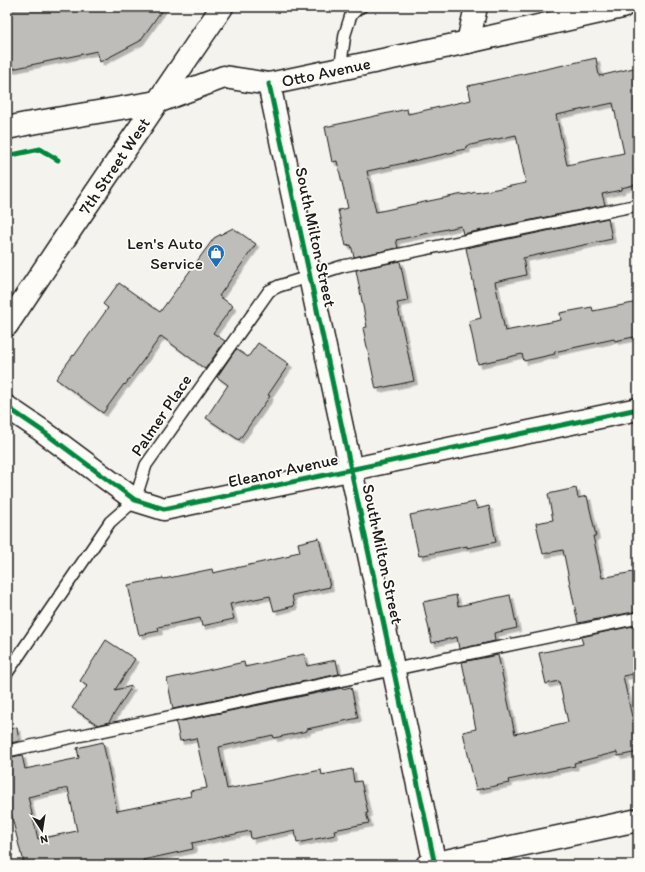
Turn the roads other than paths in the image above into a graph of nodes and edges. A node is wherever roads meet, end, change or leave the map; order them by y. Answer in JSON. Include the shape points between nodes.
{"nodes":[{"id":1,"x":222,"y":7,"type":"edge"},
{"id":2,"x":358,"y":7,"type":"edge"},
{"id":3,"x":476,"y":7,"type":"edge"},
{"id":4,"x":622,"y":7,"type":"edge"},
{"id":5,"x":468,"y":42,"type":"junction"},
{"id":6,"x":340,"y":69,"type":"junction"},
{"id":7,"x":269,"y":84,"type":"junction"},
{"id":8,"x":157,"y":102,"type":"junction"},
{"id":9,"x":7,"y":128,"type":"edge"},
{"id":10,"x":638,"y":205,"type":"edge"},
{"id":11,"x":310,"y":276,"type":"junction"},
{"id":12,"x":7,"y":325,"type":"edge"},
{"id":13,"x":7,"y":407,"type":"edge"},
{"id":14,"x":638,"y":409,"type":"edge"},
{"id":15,"x":351,"y":470,"type":"junction"},
{"id":16,"x":135,"y":500,"type":"junction"},
{"id":17,"x":638,"y":618,"type":"edge"},
{"id":18,"x":393,"y":670,"type":"junction"},
{"id":19,"x":7,"y":673,"type":"edge"},
{"id":20,"x":7,"y":751,"type":"edge"},
{"id":21,"x":638,"y":820,"type":"edge"},
{"id":22,"x":432,"y":864,"type":"edge"}],
"edges":[{"from":1,"to":8,"type":"street","name":"7th Street West"},
{"from":2,"to":6,"type":"lane","via":[[351,15],[345,34]]},
{"from":3,"to":5,"type":"street"},
{"from":4,"to":5,"type":"street","name":"Otto Avenue"},
{"from":5,"to":6,"type":"street","name":"Otto Avenue"},
{"from":6,"to":7,"type":"street","name":"Otto Avenue"},
{"from":7,"to":8,"type":"street","name":"Otto Avenue","via":[[224,77]]},
{"from":7,"to":11,"type":"street","name":"South Milton Street"},
{"from":8,"to":9,"type":"street","name":"Otto Avenue"},
{"from":8,"to":12,"type":"street","name":"7th Street West"},
{"from":10,"to":11,"type":"lane","name":"Palmer Place","via":[[343,266]]},
{"from":11,"to":15,"type":"street","name":"South Milton Street"},
{"from":11,"to":16,"type":"lane","name":"Palmer Place","via":[[269,291],[146,465]]},
{"from":13,"to":16,"type":"street","name":"Eleanor Avenue"},
{"from":14,"to":15,"type":"street","name":"Eleanor Avenue"},
{"from":15,"to":16,"type":"street","name":"Eleanor Avenue","via":[[164,509]]},
{"from":15,"to":18,"type":"street","name":"South Milton Street"},
{"from":16,"to":19,"type":"lane","via":[[110,522]]},
{"from":17,"to":18,"type":"lane"},
{"from":18,"to":20,"type":"lane"},
{"from":18,"to":22,"type":"street","name":"South Milton Street"},
{"from":21,"to":22,"type":"street"}]}
